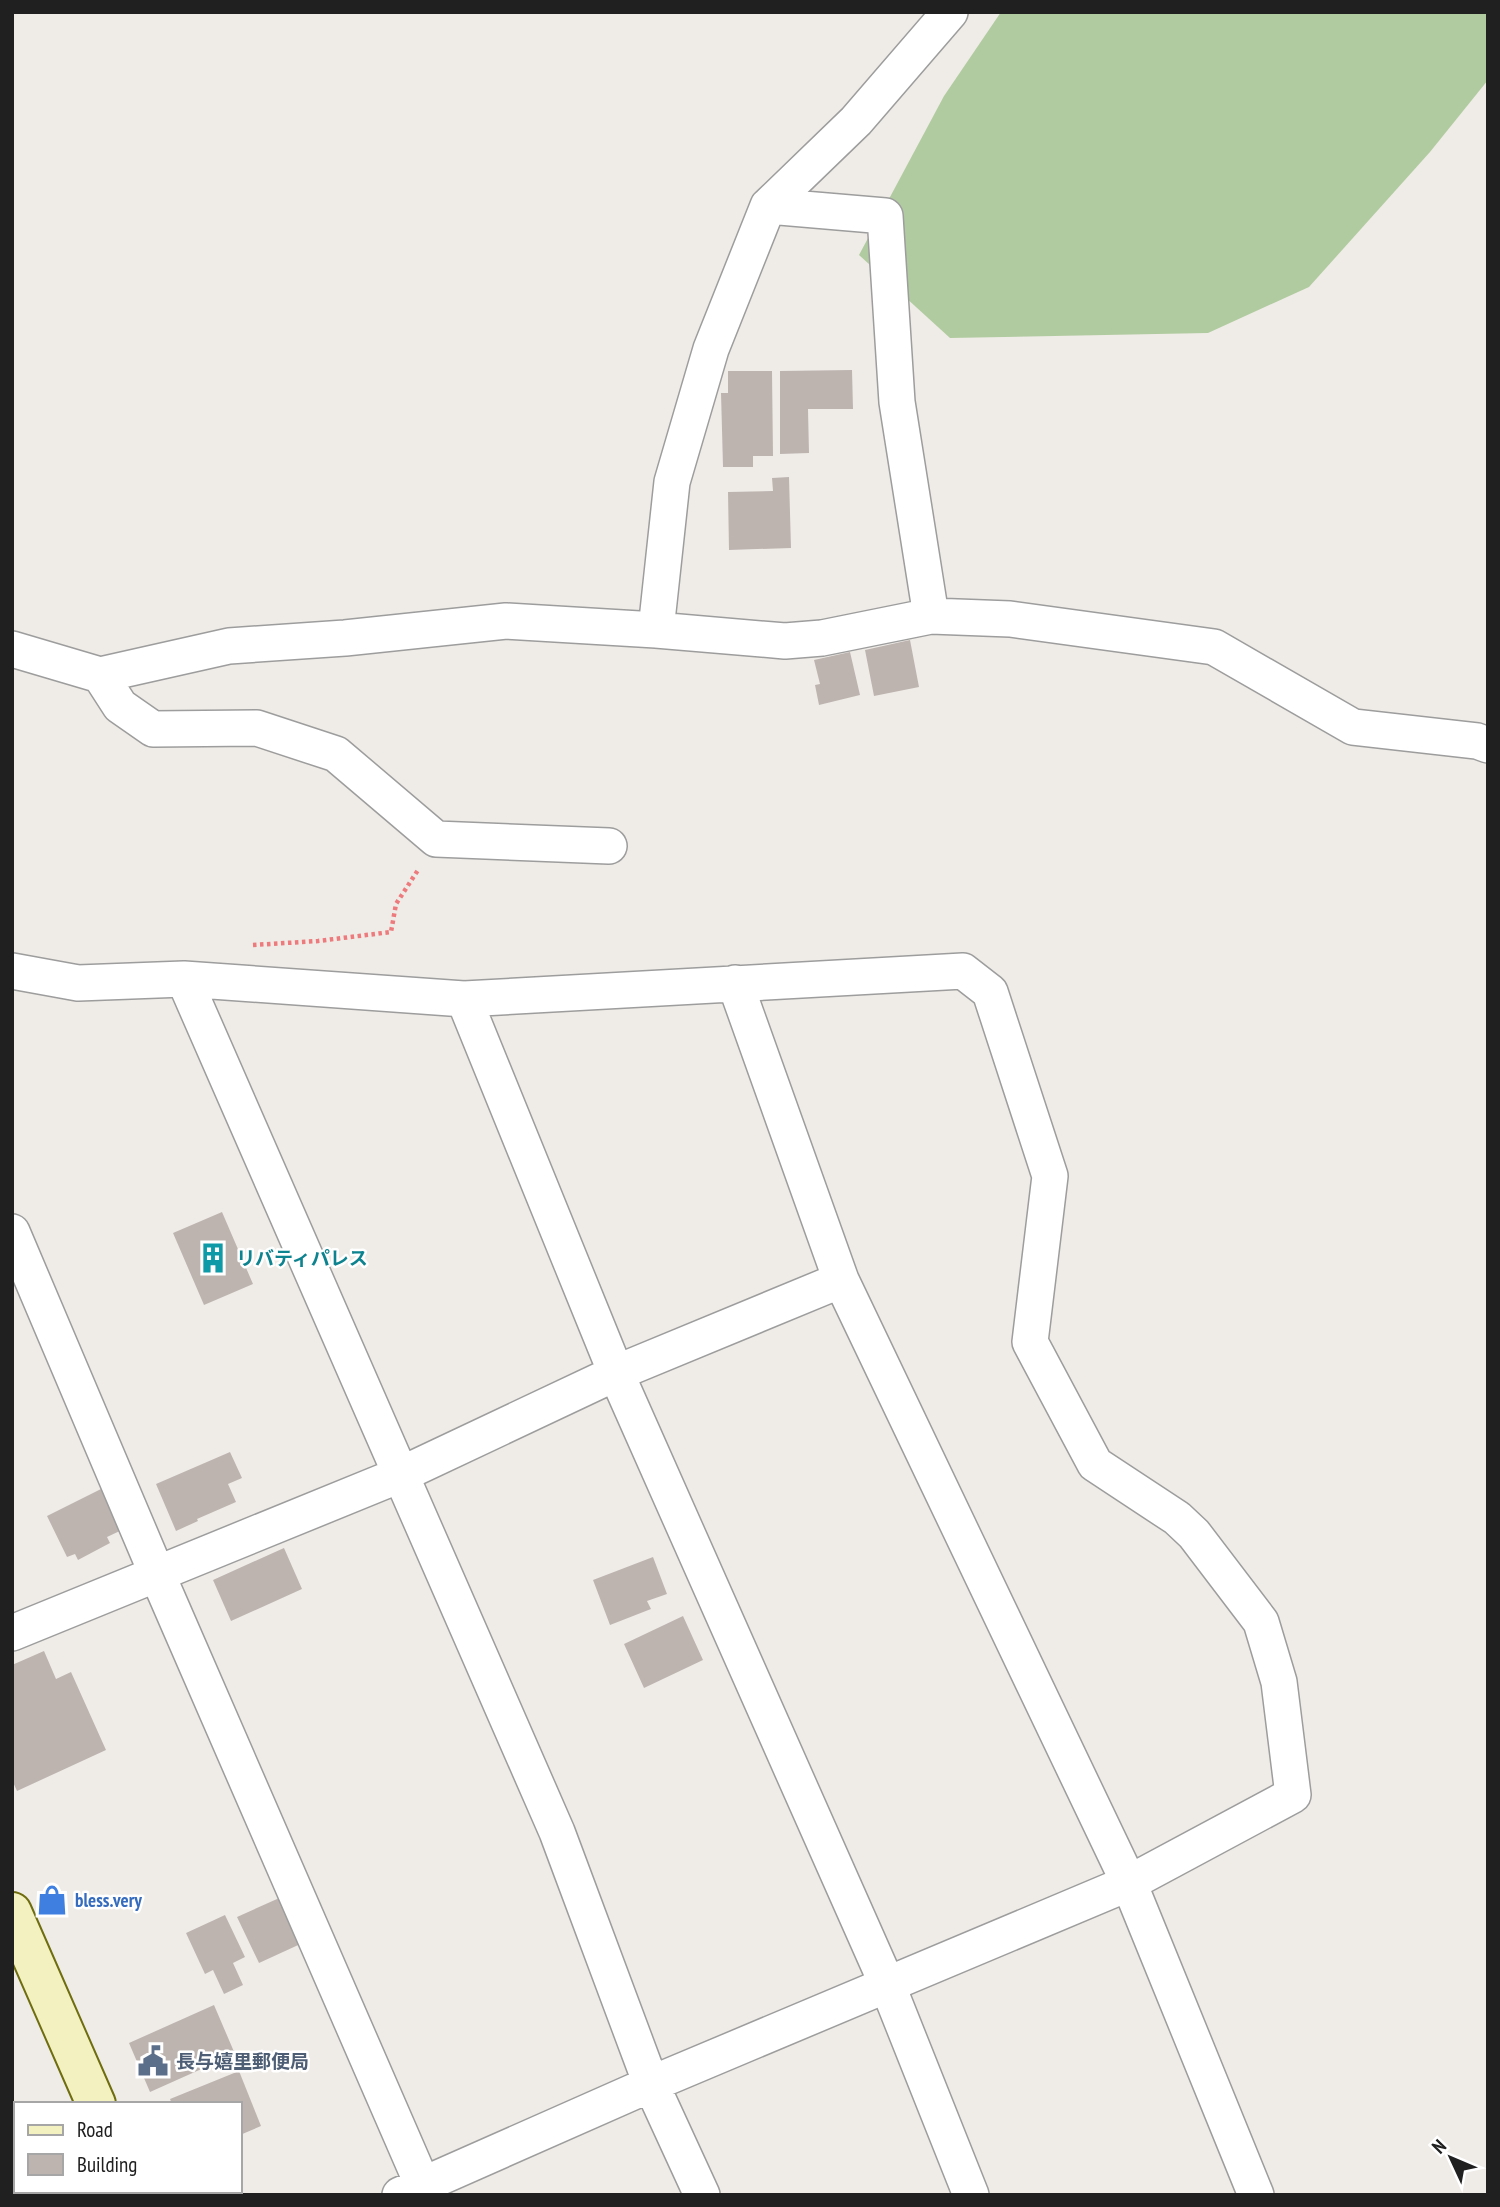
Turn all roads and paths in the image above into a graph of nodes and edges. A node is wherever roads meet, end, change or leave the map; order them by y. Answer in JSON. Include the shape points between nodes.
{"nodes":[{"id":1,"x":950,"y":12,"type":"edge"},
{"id":2,"x":768,"y":206,"type":"junction"},
{"id":3,"x":931,"y":616,"type":"junction"},
{"id":4,"x":656,"y":629,"type":"junction"},
{"id":5,"x":12,"y":649,"type":"edge"},
{"id":6,"x":100,"y":675,"type":"junction"},
{"id":7,"x":1488,"y":745,"type":"edge"},
{"id":8,"x":436,"y":839,"type":"junction"},
{"id":9,"x":609,"y":846,"type":"dead end"},
{"id":10,"x":318,"y":941,"type":"dead end"},
{"id":11,"x":12,"y":971,"type":"edge"},
{"id":12,"x":184,"y":979,"type":"junction"},
{"id":13,"x":735,"y":983,"type":"junction"},
{"id":14,"x":464,"y":999,"type":"junction"},
{"id":15,"x":12,"y":1232,"type":"edge"},
{"id":16,"x":841,"y":1280,"type":"junction"},
{"id":17,"x":616,"y":1373,"type":"junction"},
{"id":18,"x":402,"y":1474,"type":"junction"},
{"id":19,"x":157,"y":1574,"type":"junction"},
{"id":20,"x":12,"y":1633,"type":"edge"},
{"id":21,"x":1129,"y":1883,"type":"junction"},
{"id":22,"x":12,"y":1912,"type":"edge"},
{"id":23,"x":887,"y":1984,"type":"junction"},
{"id":24,"x":651,"y":2084,"type":"junction"},
{"id":25,"x":95,"y":2102,"type":"edge"},
{"id":26,"x":416,"y":2191,"type":"edge"},
{"id":27,"x":702,"y":2195,"type":"edge"},
{"id":28,"x":971,"y":2195,"type":"edge"},
{"id":29,"x":1256,"y":2195,"type":"edge"}],
"edges":[{"from":1,"to":2,"type":"street","via":[[856,121]]},
{"from":2,"to":3,"type":"street","via":[[886,216],[897,402]]},
{"from":2,"to":4,"type":"street","via":[[711,349],[672,482]]},
{"from":3,"to":4,"type":"street","via":[[785,641]]},
{"from":3,"to":7,"type":"street","via":[[1010,619],[1214,647],[1353,727]]},
{"from":4,"to":6,"type":"street","via":[[506,621],[229,646]]},
{"from":5,"to":6,"type":"street"},
{"from":6,"to":8,"type":"street","via":[[120,706],[153,729],[257,728],[336,754]]},
{"from":8,"to":9,"type":"street"},
{"from":8,"to":10,"type":"path","via":[[396,904],[391,932]]},
{"from":11,"to":12,"type":"street","via":[[78,983]]},
{"from":12,"to":14,"type":"street"},
{"from":12,"to":18,"type":"street"},
{"from":13,"to":14,"type":"street"},
{"from":13,"to":16,"type":"street"},
{"from":13,"to":21,"type":"street","via":[[963,971],[990,992],[1050,1176],[1030,1342],[1095,1464],[1194,1534],[1261,1622],[1279,1682],[1293,1795]]},
{"from":14,"to":17,"type":"street"},
{"from":15,"to":19,"type":"street"},
{"from":16,"to":17,"type":"street"},
{"from":16,"to":21,"type":"street"},
{"from":17,"to":18,"type":"street"},
{"from":17,"to":23,"type":"street"},
{"from":18,"to":19,"type":"street"},
{"from":18,"to":24,"type":"street","via":[[557,1832]]},
{"from":19,"to":20,"type":"street"},
{"from":19,"to":26,"type":"street"},
{"from":21,"to":23,"type":"street"},
{"from":21,"to":29,"type":"street"},
{"from":22,"to":25,"type":"street"},
{"from":23,"to":24,"type":"street"},
{"from":23,"to":28,"type":"street"},
{"from":24,"to":26,"type":"street"},
{"from":24,"to":27,"type":"street"}]}
